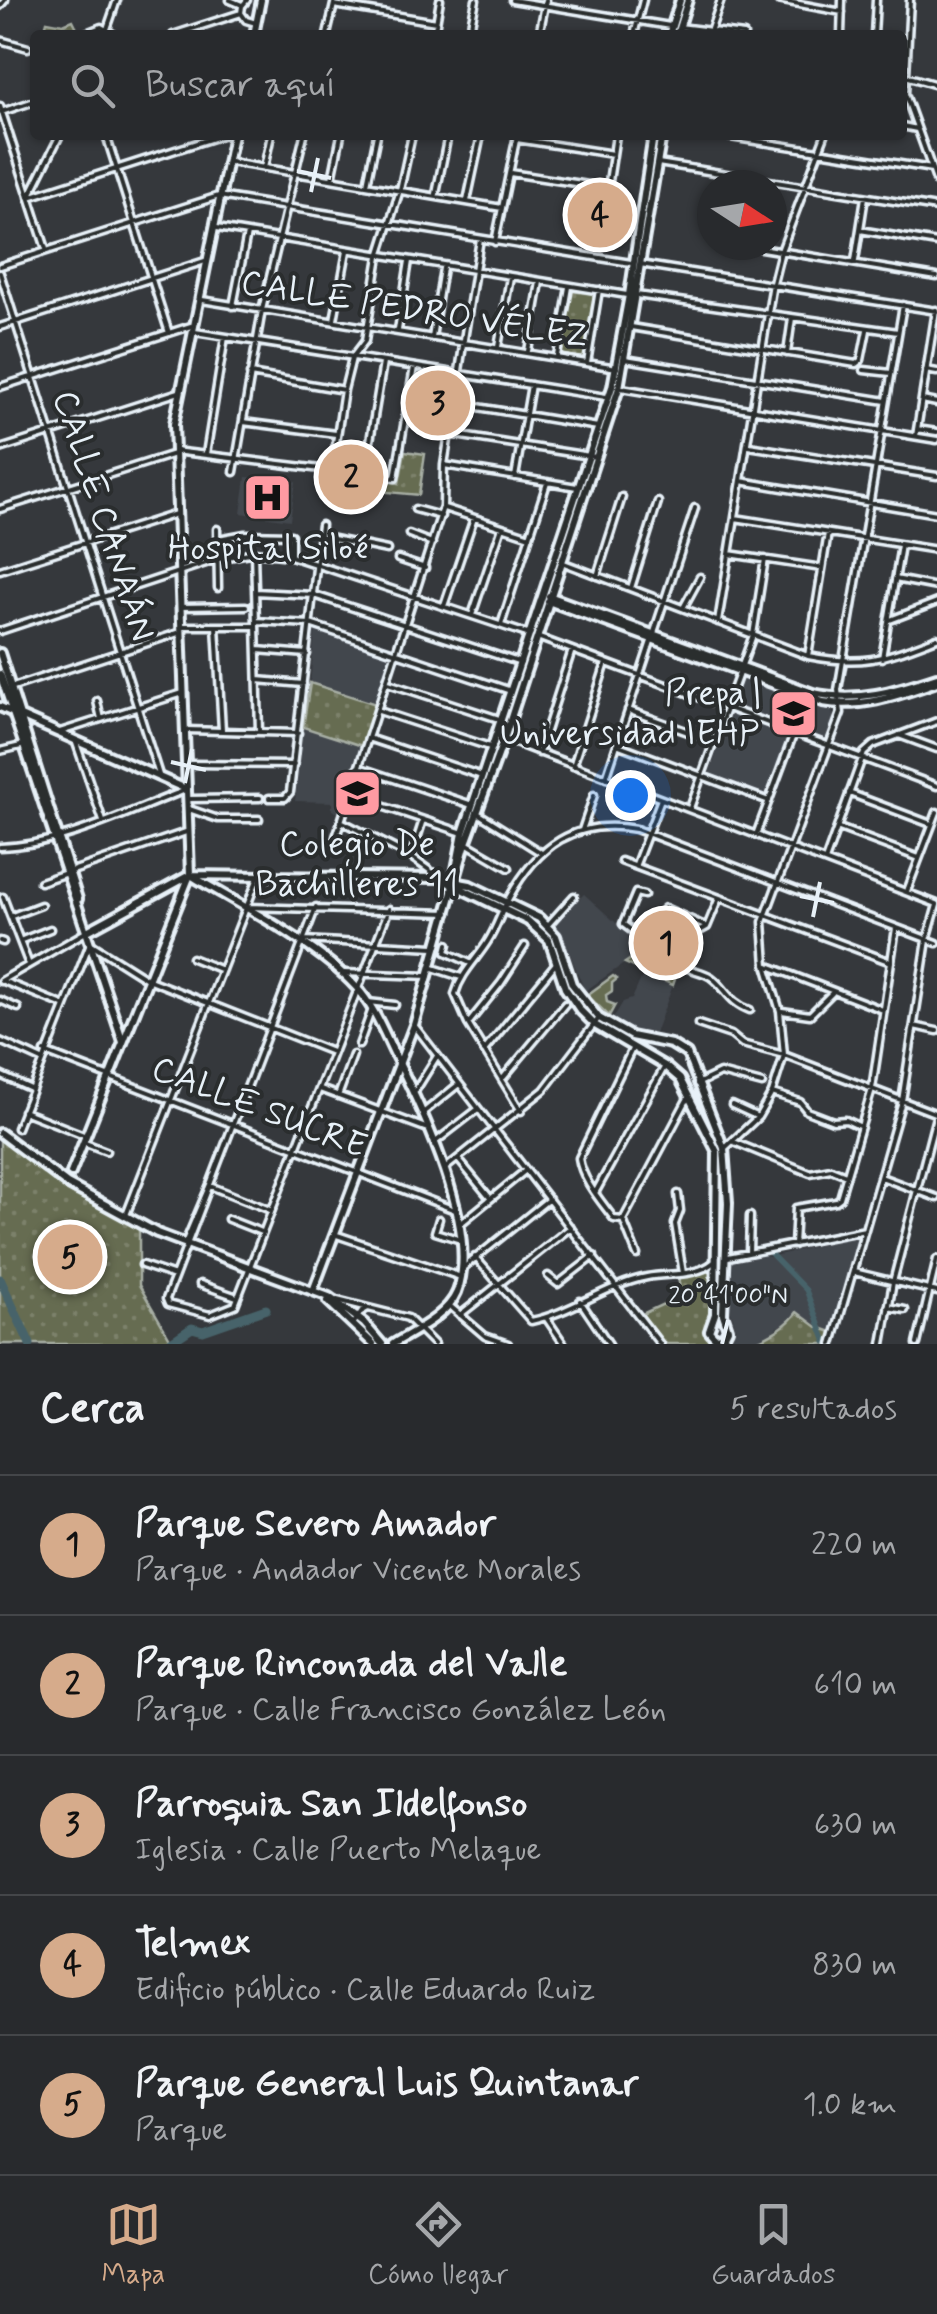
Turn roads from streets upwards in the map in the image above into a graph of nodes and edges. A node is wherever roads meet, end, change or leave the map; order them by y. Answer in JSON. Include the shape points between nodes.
{"nodes":[{"id":1,"x":5,"y":0,"type":"edge"},
{"id":2,"x":117,"y":0,"type":"edge"},
{"id":3,"x":230,"y":0,"type":"edge"},
{"id":4,"x":247,"y":0,"type":"edge"},
{"id":5,"x":261,"y":0,"type":"edge"},
{"id":6,"x":440,"y":0,"type":"edge"},
{"id":7,"x":476,"y":0,"type":"edge"},
{"id":8,"x":512,"y":0,"type":"edge"},
{"id":9,"x":643,"y":0,"type":"edge"},
{"id":10,"x":680,"y":0,"type":"edge"},
{"id":11,"x":688,"y":0,"type":"edge"},
{"id":12,"x":721,"y":0,"type":"edge"},
{"id":13,"x":778,"y":0,"type":"edge"},
{"id":14,"x":842,"y":0,"type":"edge"},
{"id":15,"x":876,"y":0,"type":"edge"},
{"id":16,"x":910,"y":0,"type":"edge"},
{"id":17,"x":334,"y":2,"type":"edge"},
{"id":18,"x":545,"y":3,"type":"edge"},
{"id":19,"x":242,"y":5,"type":"junction"},
{"id":20,"x":0,"y":6,"type":"edge"},
{"id":21,"x":842,"y":12,"type":"junction"},
{"id":22,"x":241,"y":13,"type":"junction"},
{"id":23,"x":637,"y":20,"type":"junction"},
{"id":24,"x":436,"y":22,"type":"junction"},
{"id":25,"x":256,"y":23,"type":"junction"},
{"id":26,"x":107,"y":28,"type":"joint"},
{"id":27,"x":91,"y":30,"type":"edge"},
{"id":28,"x":188,"y":30,"type":"edge"},
{"id":29,"x":255,"y":30,"type":"edge"},
{"id":30,"x":328,"y":30,"type":"edge"},
{"id":31,"x":435,"y":30,"type":"edge"},
{"id":32,"x":470,"y":30,"type":"edge"},
{"id":33,"x":540,"y":30,"type":"edge"},
{"id":34,"x":635,"y":30,"type":"edge"},
{"id":35,"x":671,"y":30,"type":"edge"},
{"id":36,"x":674,"y":30,"type":"edge"},
{"id":37,"x":674,"y":30,"type":"edge"},
{"id":38,"x":709,"y":30,"type":"edge"},
{"id":39,"x":841,"y":30,"type":"edge"},
{"id":40,"x":874,"y":30,"type":"edge"},
{"id":41,"x":907,"y":38,"type":"edge"},
{"id":42,"x":0,"y":40,"type":"edge"},
{"id":43,"x":28,"y":48,"type":"dead end"},
{"id":44,"x":907,"y":77,"type":"edge"},
{"id":45,"x":937,"y":85,"type":"edge"},
{"id":46,"x":30,"y":102,"type":"edge"},
{"id":47,"x":907,"y":104,"type":"edge"},
{"id":48,"x":1,"y":110,"type":"edge"},
{"id":49,"x":907,"y":127,"type":"edge"},
{"id":50,"x":917,"y":129,"type":"junction"},
{"id":51,"x":57,"y":140,"type":"edge"},
{"id":52,"x":108,"y":140,"type":"edge"},
{"id":53,"x":207,"y":140,"type":"edge"},
{"id":54,"x":232,"y":140,"type":"edge"},
{"id":55,"x":270,"y":140,"type":"edge"},
{"id":56,"x":303,"y":140,"type":"edge"},
{"id":57,"x":340,"y":140,"type":"edge"},
{"id":58,"x":376,"y":140,"type":"edge"},
{"id":59,"x":411,"y":140,"type":"edge"},
{"id":60,"x":447,"y":140,"type":"edge"},
{"id":61,"x":480,"y":140,"type":"edge"},
{"id":62,"x":516,"y":140,"type":"edge"},
{"id":63,"x":534,"y":140,"type":"edge"},
{"id":64,"x":615,"y":140,"type":"edge"},
{"id":65,"x":651,"y":140,"type":"edge"},
{"id":66,"x":661,"y":140,"type":"edge"},
{"id":67,"x":765,"y":140,"type":"edge"},
{"id":68,"x":790,"y":140,"type":"edge"},
{"id":69,"x":824,"y":140,"type":"edge"},
{"id":70,"x":789,"y":146,"type":"junction"},
{"id":71,"x":822,"y":152,"type":"junction"},
{"id":72,"x":614,"y":154,"type":"junction"},
{"id":73,"x":227,"y":161,"type":"junction"},
{"id":74,"x":658,"y":163,"type":"junction"},
{"id":75,"x":264,"y":168,"type":"junction"},
{"id":76,"x":117,"y":169,"type":"junction"},
{"id":77,"x":702,"y":170,"type":"edge"},
{"id":78,"x":932,"y":170,"type":"junction"},
{"id":79,"x":510,"y":173,"type":"junction"},
{"id":80,"x":295,"y":174,"type":"junction"},
{"id":81,"x":332,"y":180,"type":"junction"},
{"id":82,"x":937,"y":183,"type":"edge"},
{"id":83,"x":787,"y":184,"type":"edge"},
{"id":84,"x":367,"y":185,"type":"junction"},
{"id":85,"x":807,"y":188,"type":"junction"},
{"id":86,"x":400,"y":190,"type":"junction"},
{"id":87,"x":29,"y":196,"type":"junction"},
{"id":88,"x":219,"y":196,"type":"junction"},
{"id":89,"x":435,"y":196,"type":"junction"},
{"id":90,"x":866,"y":197,"type":"junction"},
{"id":91,"x":467,"y":201,"type":"junction"},
{"id":92,"x":286,"y":206,"type":"junction"},
{"id":93,"x":502,"y":208,"type":"junction"},
{"id":94,"x":937,"y":208,"type":"edge"},
{"id":95,"x":134,"y":223,"type":"junction"},
{"id":96,"x":390,"y":223,"type":"junction"},
{"id":97,"x":212,"y":227,"type":"junction"},
{"id":98,"x":860,"y":230,"type":"junction"},
{"id":99,"x":247,"y":234,"type":"junction"},
{"id":100,"x":787,"y":236,"type":"edge"},
{"id":101,"x":480,"y":239,"type":"junction"},
{"id":102,"x":277,"y":240,"type":"junction"},
{"id":103,"x":495,"y":242,"type":"junction"},
{"id":104,"x":937,"y":243,"type":"edge"},
{"id":105,"x":46,"y":250,"type":"junction"},
{"id":106,"x":347,"y":251,"type":"junction"},
{"id":107,"x":787,"y":252,"type":"edge"},
{"id":108,"x":379,"y":256,"type":"junction"},
{"id":109,"x":778,"y":260,"type":"edge"},
{"id":110,"x":205,"y":261,"type":"junction"},
{"id":111,"x":410,"y":261,"type":"junction"},
{"id":112,"x":854,"y":263,"type":"junction"},
{"id":113,"x":638,"y":264,"type":"junction"},
{"id":114,"x":0,"y":266,"type":"edge"},
{"id":115,"x":444,"y":267,"type":"junction"},
{"id":116,"x":474,"y":272,"type":"junction"},
{"id":117,"x":0,"y":274,"type":"edge"},
{"id":118,"x":510,"y":277,"type":"junction"},
{"id":119,"x":937,"y":277,"type":"edge"},
{"id":120,"x":152,"y":278,"type":"junction"},
{"id":121,"x":540,"y":282,"type":"junction"},
{"id":122,"x":772,"y":283,"type":"junction"},
{"id":123,"x":569,"y":287,"type":"junction"},
{"id":124,"x":599,"y":290,"type":"junction"},
{"id":125,"x":633,"y":295,"type":"junction"},
{"id":126,"x":197,"y":299,"type":"junction"},
{"id":127,"x":902,"y":305,"type":"junction"},
{"id":128,"x":233,"y":306,"type":"junction"},
{"id":129,"x":262,"y":310,"type":"junction"},
{"id":130,"x":936,"y":310,"type":"edge"},
{"id":131,"x":767,"y":315,"type":"junction"},
{"id":132,"x":792,"y":318,"type":"junction"},
{"id":133,"x":15,"y":322,"type":"junction"},
{"id":134,"x":334,"y":322,"type":"junction"},
{"id":135,"x":0,"y":327,"type":"edge"},
{"id":136,"x":631,"y":327,"type":"junction"},
{"id":137,"x":368,"y":328,"type":"junction"},
{"id":138,"x":867,"y":328,"type":"junction"},
{"id":139,"x":191,"y":329,"type":"junction"},
{"id":140,"x":169,"y":332,"type":"junction"},
{"id":141,"x":398,"y":332,"type":"junction"},
{"id":142,"x":898,"y":332,"type":"junction"},
{"id":143,"x":225,"y":337,"type":"junction"},
{"id":144,"x":432,"y":338,"type":"junction"},
{"id":145,"x":256,"y":342,"type":"junction"},
{"id":146,"x":463,"y":342,"type":"junction"},
{"id":147,"x":934,"y":342,"type":"edge"},
{"id":148,"x":498,"y":348,"type":"junction"},
{"id":149,"x":762,"y":349,"type":"junction"},
{"id":150,"x":528,"y":353,"type":"junction"},
{"id":151,"x":787,"y":354,"type":"junction"},
{"id":152,"x":352,"y":358,"type":"junction"},
{"id":153,"x":557,"y":358,"type":"junction"},
{"id":154,"x":625,"y":359,"type":"junction"},
{"id":155,"x":382,"y":362,"type":"junction"},
{"id":156,"x":587,"y":363,"type":"junction"},
{"id":157,"x":414,"y":367,"type":"junction"},
{"id":158,"x":620,"y":368,"type":"junction"},
{"id":159,"x":864,"y":370,"type":"dead end"},
{"id":160,"x":926,"y":370,"type":"junction"},
{"id":161,"x":937,"y":372,"type":"edge"},
{"id":162,"x":250,"y":374,"type":"junction"},
{"id":163,"x":459,"y":374,"type":"junction"},
{"id":164,"x":891,"y":374,"type":"junction"},
{"id":165,"x":32,"y":377,"type":"junction"},
{"id":166,"x":758,"y":380,"type":"junction"},
{"id":167,"x":531,"y":385,"type":"junction"},
{"id":168,"x":0,"y":387,"type":"edge"},
{"id":169,"x":615,"y":387,"type":"junction"},
{"id":170,"x":344,"y":390,"type":"junction"},
{"id":171,"x":179,"y":392,"type":"junction"},
{"id":172,"x":612,"y":398,"type":"junction"},
{"id":173,"x":922,"y":400,"type":"junction"},
{"id":174,"x":886,"y":401,"type":"junction"},
{"id":175,"x":454,"y":403,"type":"junction"},
{"id":176,"x":937,"y":403,"type":"edge"},
{"id":177,"x":753,"y":410,"type":"junction"},
{"id":178,"x":526,"y":416,"type":"junction"},
{"id":179,"x":243,"y":422,"type":"junction"},
{"id":180,"x":599,"y":427,"type":"junction"},
{"id":181,"x":917,"y":428,"type":"junction"},
{"id":182,"x":882,"y":431,"type":"junction"},
{"id":183,"x":937,"y":432,"type":"edge"},
{"id":184,"x":49,"y":433,"type":"junction"},
{"id":185,"x":336,"y":434,"type":"junction"},
{"id":186,"x":450,"y":434,"type":"junction"},
{"id":187,"x":916,"y":436,"type":"junction"},
{"id":188,"x":937,"y":440,"type":"edge"},
{"id":189,"x":521,"y":446,"type":"junction"},
{"id":190,"x":747,"y":446,"type":"junction"},
{"id":191,"x":0,"y":449,"type":"edge"},
{"id":192,"x":174,"y":452,"type":"junction"},
{"id":193,"x":206,"y":454,"type":"junction"},
{"id":194,"x":592,"y":457,"type":"junction"},
{"id":195,"x":236,"y":458,"type":"junction"},
{"id":196,"x":444,"y":465,"type":"junction"},
{"id":197,"x":876,"y":466,"type":"junction"},
{"id":198,"x":331,"y":469,"type":"junction"},
{"id":199,"x":234,"y":472,"type":"dead end"},
{"id":200,"x":365,"y":474,"type":"junction"},
{"id":201,"x":937,"y":476,"type":"edge"},
{"id":202,"x":515,"y":477,"type":"junction"},
{"id":203,"x":741,"y":481,"type":"junction"},
{"id":204,"x":548,"y":482,"type":"junction"},
{"id":205,"x":330,"y":483,"type":"dead end"},
{"id":206,"x":67,"y":488,"type":"junction"},
{"id":207,"x":583,"y":488,"type":"junction"},
{"id":208,"x":622,"y":497,"type":"dead end"},
{"id":209,"x":658,"y":502,"type":"dead end"},
{"id":210,"x":870,"y":502,"type":"junction"},
{"id":211,"x":443,"y":508,"type":"junction"},
{"id":212,"x":695,"y":508,"type":"dead end"},
{"id":213,"x":0,"y":509,"type":"edge"},
{"id":214,"x":415,"y":509,"type":"dead end"},
{"id":215,"x":176,"y":514,"type":"junction"},
{"id":216,"x":937,"y":514,"type":"edge"},
{"id":217,"x":441,"y":516,"type":"junction"},
{"id":218,"x":474,"y":518,"type":"junction"},
{"id":219,"x":735,"y":518,"type":"junction"},
{"id":220,"x":320,"y":525,"type":"dead end"},
{"id":221,"x":502,"y":527,"type":"junction"},
{"id":222,"x":217,"y":529,"type":"dead end"},
{"id":223,"x":828,"y":533,"type":"junction"},
{"id":224,"x":408,"y":534,"type":"dead end"},
{"id":225,"x":320,"y":536,"type":"junction"},
{"id":226,"x":530,"y":536,"type":"junction"},
{"id":227,"x":864,"y":538,"type":"junction"},
{"id":228,"x":218,"y":539,"type":"junction"},
{"id":229,"x":85,"y":542,"type":"junction"},
{"id":230,"x":432,"y":542,"type":"junction"},
{"id":231,"x":901,"y":544,"type":"junction"},
{"id":232,"x":387,"y":550,"type":"dead end"},
{"id":233,"x":937,"y":550,"type":"edge"},
{"id":234,"x":254,"y":552,"type":"junction"},
{"id":235,"x":729,"y":554,"type":"junction"},
{"id":236,"x":291,"y":556,"type":"junction"},
{"id":237,"x":218,"y":559,"type":"junction"},
{"id":238,"x":398,"y":559,"type":"dead end"},
{"id":239,"x":766,"y":559,"type":"junction"},
{"id":240,"x":561,"y":562,"type":"junction"},
{"id":241,"x":316,"y":564,"type":"junction"},
{"id":242,"x":425,"y":568,"type":"junction"},
{"id":243,"x":822,"y":568,"type":"junction"},
{"id":244,"x":0,"y":570,"type":"edge"},
{"id":245,"x":177,"y":572,"type":"junction"},
{"id":246,"x":596,"y":576,"type":"junction"},
{"id":247,"x":700,"y":577,"type":"dead end"},
{"id":248,"x":895,"y":579,"type":"junction"},
{"id":249,"x":937,"y":586,"type":"edge"},
{"id":250,"x":218,"y":588,"type":"dead end"},
{"id":251,"x":630,"y":589,"type":"junction"},
{"id":252,"x":255,"y":592,"type":"junction"},
{"id":253,"x":314,"y":595,"type":"junction"},
{"id":254,"x":103,"y":597,"type":"junction"},
{"id":255,"x":416,"y":597,"type":"junction"},
{"id":256,"x":546,"y":598,"type":"junction"},
{"id":257,"x":664,"y":602,"type":"junction"},
{"id":258,"x":937,"y":602,"type":"edge"},
{"id":259,"x":180,"y":606,"type":"junction"},
{"id":260,"x":246,"y":606,"type":"dead end"},
{"id":261,"x":444,"y":606,"type":"junction"},
{"id":262,"x":683,"y":608,"type":"junction"},
{"id":263,"x":472,"y":616,"type":"junction"},
{"id":264,"x":888,"y":621,"type":"junction"},
{"id":265,"x":718,"y":622,"type":"junction"},
{"id":266,"x":256,"y":624,"type":"junction"},
{"id":267,"x":310,"y":624,"type":"junction"},
{"id":268,"x":406,"y":625,"type":"junction"},
{"id":269,"x":501,"y":625,"type":"junction"},
{"id":270,"x":216,"y":626,"type":"junction"},
{"id":271,"x":180,"y":629,"type":"junction"},
{"id":272,"x":0,"y":630,"type":"edge"},
{"id":273,"x":753,"y":635,"type":"junction"},
{"id":274,"x":534,"y":636,"type":"junction"},
{"id":275,"x":652,"y":638,"type":"junction"},
{"id":276,"x":937,"y":639,"type":"edge"},
{"id":277,"x":257,"y":650,"type":"junction"},
{"id":278,"x":572,"y":650,"type":"junction"},
{"id":279,"x":0,"y":653,"type":"edge"},
{"id":280,"x":121,"y":653,"type":"junction"},
{"id":281,"x":307,"y":654,"type":"junction"},
{"id":282,"x":396,"y":654,"type":"junction"},
{"id":283,"x":808,"y":656,"type":"junction"},
{"id":284,"x":882,"y":659,"type":"junction"},
{"id":285,"x":521,"y":663,"type":"junction"},
{"id":286,"x":606,"y":663,"type":"junction"},
{"id":287,"x":843,"y":663,"type":"junction"},
{"id":288,"x":741,"y":671,"type":"junction"},
{"id":289,"x":0,"y":674,"type":"edge"},
{"id":290,"x":640,"y":676,"type":"junction"},
{"id":291,"x":937,"y":679,"type":"edge"},
{"id":292,"x":258,"y":680,"type":"junction"},
{"id":293,"x":387,"y":682,"type":"junction"},
{"id":294,"x":304,"y":684,"type":"junction"},
{"id":295,"x":8,"y":689,"type":"junction"},
{"id":296,"x":512,"y":691,"type":"junction"},
{"id":297,"x":182,"y":693,"type":"junction"},
{"id":298,"x":97,"y":702,"type":"dead end"},
{"id":299,"x":839,"y":702,"type":"junction"},
{"id":300,"x":0,"y":707,"type":"edge"},
{"id":301,"x":138,"y":707,"type":"junction"},
{"id":302,"x":727,"y":708,"type":"junction"},
{"id":303,"x":378,"y":710,"type":"junction"},
{"id":304,"x":628,"y":710,"type":"junction"},
{"id":305,"x":17,"y":714,"type":"junction"},
{"id":306,"x":101,"y":719,"type":"junction"},
{"id":307,"x":502,"y":720,"type":"junction"},
{"id":308,"x":937,"y":721,"type":"edge"},
{"id":309,"x":184,"y":730,"type":"junction"},
{"id":310,"x":222,"y":730,"type":"junction"},
{"id":311,"x":259,"y":731,"type":"junction"},
{"id":312,"x":60,"y":732,"type":"junction"},
{"id":313,"x":298,"y":733,"type":"junction"},
{"id":314,"x":794,"y":734,"type":"junction"},
{"id":315,"x":898,"y":734,"type":"junction"},
{"id":316,"x":74,"y":738,"type":"junction"},
{"id":317,"x":368,"y":738,"type":"junction"},
{"id":318,"x":501,"y":738,"type":"junction"},
{"id":319,"x":714,"y":742,"type":"junction"},
{"id":320,"x":617,"y":744,"type":"junction"},
{"id":321,"x":27,"y":745,"type":"junction"},
{"id":322,"x":830,"y":746,"type":"junction"},
{"id":323,"x":493,"y":748,"type":"junction"},
{"id":324,"x":937,"y":749,"type":"edge"},
{"id":325,"x":0,"y":751,"type":"edge"},
{"id":326,"x":539,"y":753,"type":"junction"},
{"id":327,"x":862,"y":759,"type":"junction"},
{"id":328,"x":186,"y":764,"type":"junction"},
{"id":329,"x":294,"y":765,"type":"junction"},
{"id":330,"x":358,"y":766,"type":"junction"},
{"id":331,"x":573,"y":766,"type":"junction"},
{"id":332,"x":159,"y":775,"type":"junction"},
{"id":333,"x":482,"y":776,"type":"junction"},
{"id":334,"x":702,"y":776,"type":"junction"},
{"id":335,"x":606,"y":778,"type":"junction"},
{"id":336,"x":937,"y":786,"type":"edge"},
{"id":337,"x":187,"y":790,"type":"junction"},
{"id":338,"x":849,"y":793,"type":"junction"},
{"id":339,"x":349,"y":794,"type":"junction"},
{"id":340,"x":594,"y":795,"type":"dead end"},
{"id":341,"x":260,"y":798,"type":"dead end"},
{"id":342,"x":269,"y":798,"type":"dead end"},
{"id":343,"x":188,"y":799,"type":"junction"},
{"id":344,"x":661,"y":799,"type":"junction"},
{"id":345,"x":769,"y":801,"type":"junction"},
{"id":346,"x":188,"y":809,"type":"junction"},
{"id":347,"x":474,"y":809,"type":"junction"},
{"id":348,"x":690,"y":810,"type":"junction"},
{"id":349,"x":937,"y":812,"type":"edge"},
{"id":350,"x":259,"y":819,"type":"dead end"},
{"id":351,"x":102,"y":820,"type":"junction"},
{"id":352,"x":423,"y":820,"type":"junction"},
{"id":353,"x":341,"y":821,"type":"junction"},
{"id":354,"x":932,"y":824,"type":"junction"},
{"id":355,"x":838,"y":827,"type":"junction"},
{"id":356,"x":190,"y":830,"type":"junction"},
{"id":357,"x":582,"y":830,"type":"junction"},
{"id":358,"x":647,"y":833,"type":"junction"},
{"id":359,"x":462,"y":834,"type":"junction"},
{"id":360,"x":756,"y":835,"type":"junction"},
{"id":361,"x":56,"y":837,"type":"junction"},
{"id":362,"x":336,"y":837,"type":"dead end"},
{"id":363,"x":466,"y":843,"type":"junction"},
{"id":364,"x":0,"y":847,"type":"edge"},
{"id":365,"x":790,"y":848,"type":"junction"},
{"id":366,"x":540,"y":852,"type":"junction"},
{"id":367,"x":411,"y":857,"type":"junction"},
{"id":368,"x":919,"y":858,"type":"junction"},
{"id":369,"x":622,"y":861,"type":"dead end"},
{"id":370,"x":825,"y":861,"type":"junction"},
{"id":371,"x":636,"y":866,"type":"junction"},
{"id":372,"x":509,"y":868,"type":"dead end"},
{"id":373,"x":68,"y":873,"type":"junction"},
{"id":374,"x":190,"y":875,"type":"junction"},
{"id":375,"x":259,"y":875,"type":"junction"},
{"id":376,"x":40,"y":882,"type":"dead end"},
{"id":377,"x":450,"y":883,"type":"junction"},
{"id":378,"x":778,"y":883,"type":"junction"},
{"id":379,"x":906,"y":892,"type":"junction"},
{"id":380,"x":644,"y":895,"type":"dead end"},
{"id":381,"x":3,"y":896,"type":"dead end"},
{"id":382,"x":574,"y":896,"type":"dead end"},
{"id":383,"x":718,"y":898,"type":"junction"},
{"id":384,"x":40,"y":905,"type":"dead end"},
{"id":385,"x":937,"y":905,"type":"edge"},
{"id":386,"x":505,"y":906,"type":"junction"},
{"id":387,"x":245,"y":907,"type":"junction"},
{"id":388,"x":316,"y":907,"type":"junction"},
{"id":389,"x":389,"y":909,"type":"junction"},
{"id":390,"x":448,"y":912,"type":"junction"},
{"id":391,"x":11,"y":916,"type":"junction"},
{"id":392,"x":765,"y":916,"type":"junction"},
{"id":393,"x":547,"y":926,"type":"junction"},
{"id":394,"x":707,"y":927,"type":"junction"},
{"id":395,"x":896,"y":928,"type":"junction"},
{"id":396,"x":50,"y":929,"type":"dead end"},
{"id":397,"x":88,"y":936,"type":"junction"},
{"id":398,"x":20,"y":940,"type":"junction"},
{"id":399,"x":928,"y":940,"type":"junction"},
{"id":400,"x":303,"y":942,"type":"junction"},
{"id":401,"x":376,"y":943,"type":"junction"},
{"id":402,"x":937,"y":943,"type":"edge"},
{"id":403,"x":448,"y":944,"type":"dead end"},
{"id":404,"x":525,"y":946,"type":"dead end"},
{"id":405,"x":439,"y":947,"type":"junction"},
{"id":406,"x":192,"y":958,"type":"dead end"},
{"id":407,"x":558,"y":962,"type":"junction"},
{"id":408,"x":890,"y":962,"type":"junction"},
{"id":409,"x":28,"y":964,"type":"junction"},
{"id":410,"x":472,"y":964,"type":"junction"},
{"id":411,"x":766,"y":965,"type":"junction"},
{"id":412,"x":222,"y":970,"type":"junction"},
{"id":413,"x":431,"y":972,"type":"junction"},
{"id":414,"x":343,"y":973,"type":"junction"},
{"id":415,"x":365,"y":974,"type":"junction"},
{"id":416,"x":461,"y":978,"type":"junction"},
{"id":417,"x":146,"y":979,"type":"junction"},
{"id":418,"x":1,"y":980,"type":"edge"},
{"id":419,"x":358,"y":989,"type":"junction"},
{"id":420,"x":832,"y":993,"type":"junction"},
{"id":421,"x":0,"y":1000,"type":"edge"},
{"id":422,"x":209,"y":1003,"type":"junction"},
{"id":423,"x":565,"y":1004,"type":"dead end"},
{"id":424,"x":370,"y":1005,"type":"junction"},
{"id":425,"x":395,"y":1005,"type":"dead end"},
{"id":426,"x":63,"y":1006,"type":"junction"},
{"id":427,"x":18,"y":1008,"type":"dead end"},
{"id":428,"x":750,"y":1010,"type":"dead end"},
{"id":429,"x":883,"y":1010,"type":"junction"},
{"id":430,"x":780,"y":1011,"type":"junction"},
{"id":431,"x":597,"y":1022,"type":"junction"},
{"id":432,"x":468,"y":1024,"type":"junction"},
{"id":433,"x":698,"y":1024,"type":"dead end"},
{"id":434,"x":414,"y":1025,"type":"junction"},
{"id":435,"x":914,"y":1026,"type":"junction"},
{"id":436,"x":272,"y":1028,"type":"junction"},
{"id":437,"x":937,"y":1031,"type":"edge"},
{"id":438,"x":0,"y":1041,"type":"edge"},
{"id":439,"x":123,"y":1042,"type":"junction"},
{"id":440,"x":359,"y":1045,"type":"dead end"},
{"id":441,"x":632,"y":1049,"type":"junction"},
{"id":442,"x":45,"y":1052,"type":"junction"},
{"id":443,"x":332,"y":1052,"type":"junction"},
{"id":444,"x":484,"y":1052,"type":"junction"},
{"id":445,"x":353,"y":1054,"type":"dead end"},
{"id":446,"x":784,"y":1055,"type":"junction"},
{"id":447,"x":437,"y":1056,"type":"junction"},
{"id":448,"x":42,"y":1060,"type":"junction"},
{"id":449,"x":400,"y":1065,"type":"junction"},
{"id":450,"x":665,"y":1066,"type":"junction"},
{"id":451,"x":0,"y":1075,"type":"edge"},
{"id":452,"x":110,"y":1077,"type":"junction"},
{"id":453,"x":502,"y":1079,"type":"junction"},
{"id":454,"x":459,"y":1084,"type":"junction"},
{"id":455,"x":697,"y":1084,"type":"junction"},
{"id":456,"x":762,"y":1084,"type":"dead end"},
{"id":457,"x":318,"y":1088,"type":"junction"},
{"id":458,"x":872,"y":1089,"type":"junction"},
{"id":459,"x":31,"y":1090,"type":"junction"},
{"id":460,"x":414,"y":1092,"type":"junction"},
{"id":461,"x":772,"y":1093,"type":"junction"},
{"id":462,"x":690,"y":1094,"type":"junction"},
{"id":463,"x":338,"y":1096,"type":"junction"},
{"id":464,"x":171,"y":1101,"type":"junction"},
{"id":465,"x":902,"y":1102,"type":"junction"},
{"id":466,"x":732,"y":1106,"type":"dead end"},
{"id":467,"x":478,"y":1108,"type":"junction"},
{"id":468,"x":23,"y":1111,"type":"junction"},
{"id":469,"x":521,"y":1111,"type":"junction"},
{"id":470,"x":381,"y":1112,"type":"junction"},
{"id":471,"x":422,"y":1114,"type":"junction"},
{"id":472,"x":937,"y":1114,"type":"edge"},
{"id":473,"x":758,"y":1116,"type":"junction"},
{"id":474,"x":233,"y":1125,"type":"junction"},
{"id":475,"x":860,"y":1126,"type":"junction"},
{"id":476,"x":17,"y":1128,"type":"dead end"},
{"id":477,"x":428,"y":1128,"type":"junction"},
{"id":478,"x":495,"y":1130,"type":"junction"},
{"id":479,"x":0,"y":1133,"type":"edge"},
{"id":480,"x":84,"y":1139,"type":"junction"},
{"id":481,"x":734,"y":1142,"type":"junction"},
{"id":482,"x":434,"y":1143,"type":"junction"},
{"id":483,"x":294,"y":1150,"type":"junction"},
{"id":484,"x":721,"y":1150,"type":"junction"},
{"id":485,"x":106,"y":1151,"type":"dead end"},
{"id":486,"x":458,"y":1158,"type":"junction"},
{"id":487,"x":444,"y":1169,"type":"junction"},
{"id":488,"x":526,"y":1170,"type":"junction"},
{"id":489,"x":71,"y":1173,"type":"dead end"},
{"id":490,"x":358,"y":1174,"type":"junction"},
{"id":491,"x":846,"y":1175,"type":"junction"},
{"id":492,"x":880,"y":1177,"type":"junction"},
{"id":493,"x":210,"y":1184,"type":"junction"},
{"id":494,"x":916,"y":1190,"type":"junction"},
{"id":495,"x":723,"y":1192,"type":"junction"},
{"id":496,"x":595,"y":1193,"type":"junction"},
{"id":497,"x":678,"y":1194,"type":"dead end"},
{"id":498,"x":490,"y":1198,"type":"junction"},
{"id":499,"x":937,"y":1198,"type":"edge"},
{"id":500,"x":549,"y":1200,"type":"junction"},
{"id":501,"x":270,"y":1210,"type":"junction"},
{"id":502,"x":456,"y":1210,"type":"junction"},
{"id":503,"x":126,"y":1216,"type":"junction"},
{"id":504,"x":750,"y":1216,"type":"dead end"},
{"id":505,"x":228,"y":1219,"type":"dead end"},
{"id":506,"x":439,"y":1219,"type":"dead end"},
{"id":507,"x":621,"y":1220,"type":"junction"},
{"id":508,"x":459,"y":1224,"type":"junction"},
{"id":509,"x":571,"y":1227,"type":"junction"},
{"id":510,"x":865,"y":1230,"type":"junction"},
{"id":511,"x":261,"y":1232,"type":"junction"},
{"id":512,"x":334,"y":1234,"type":"junction"},
{"id":513,"x":462,"y":1241,"type":"junction"},
{"id":514,"x":186,"y":1245,"type":"junction"},
{"id":515,"x":794,"y":1246,"type":"junction"},
{"id":516,"x":749,"y":1252,"type":"junction"},
{"id":517,"x":594,"y":1256,"type":"junction"},
{"id":518,"x":637,"y":1256,"type":"dead end"},
{"id":519,"x":475,"y":1257,"type":"junction"},
{"id":520,"x":726,"y":1258,"type":"junction"},
{"id":521,"x":717,"y":1260,"type":"junction"},
{"id":522,"x":937,"y":1260,"type":"edge"},
{"id":523,"x":142,"y":1265,"type":"dead end"},
{"id":524,"x":250,"y":1266,"type":"junction"},
{"id":525,"x":853,"y":1272,"type":"junction"},
{"id":526,"x":462,"y":1273,"type":"junction"},
{"id":527,"x":683,"y":1273,"type":"junction"},
{"id":528,"x":174,"y":1276,"type":"junction"},
{"id":529,"x":548,"y":1276,"type":"dead end"},
{"id":530,"x":893,"y":1282,"type":"junction"},
{"id":531,"x":200,"y":1284,"type":"dead end"},
{"id":532,"x":499,"y":1286,"type":"junction"},
{"id":533,"x":617,"y":1286,"type":"junction"},
{"id":534,"x":929,"y":1289,"type":"junction"},
{"id":535,"x":313,"y":1290,"type":"junction"},
{"id":536,"x":937,"y":1292,"type":"edge"},
{"id":537,"x":237,"y":1297,"type":"junction"},
{"id":538,"x":326,"y":1297,"type":"junction"},
{"id":539,"x":580,"y":1301,"type":"junction"},
{"id":540,"x":449,"y":1305,"type":"junction"},
{"id":541,"x":888,"y":1307,"type":"junction"},
{"id":542,"x":368,"y":1308,"type":"junction"},
{"id":543,"x":906,"y":1310,"type":"dead end"},
{"id":544,"x":460,"y":1315,"type":"junction"},
{"id":545,"x":546,"y":1317,"type":"junction"},
{"id":546,"x":356,"y":1320,"type":"junction"},
{"id":547,"x":419,"y":1328,"type":"junction"},
{"id":548,"x":373,"y":1344,"type":"edge"},
{"id":549,"x":382,"y":1344,"type":"edge"},
{"id":550,"x":392,"y":1344,"type":"edge"},
{"id":551,"x":434,"y":1344,"type":"edge"},
{"id":552,"x":508,"y":1344,"type":"edge"},
{"id":553,"x":564,"y":1344,"type":"edge"},
{"id":554,"x":610,"y":1344,"type":"edge"},
{"id":555,"x":660,"y":1344,"type":"edge"},
{"id":556,"x":832,"y":1344,"type":"edge"},
{"id":557,"x":882,"y":1344,"type":"edge"},
{"id":558,"x":916,"y":1344,"type":"edge"}],
"edges":[{"from":1,"to":20,"type":"street"},
{"from":2,"to":26,"type":"street"},
{"from":3,"to":19,"type":"street"},
{"from":4,"to":19,"type":"street"},
{"from":5,"to":25,"type":"street"},
{"from":6,"to":24,"type":"street"},
{"from":7,"to":32,"type":"street"},
{"from":8,"to":18,"type":"street"},
{"from":9,"to":23,"type":"street"},
{"from":10,"to":36,"type":"street"},
{"from":11,"to":37,"type":"street"},
{"from":12,"to":38,"type":"street"},
{"from":13,"to":21,"type":"street"},
{"from":14,"to":21,"type":"street"},
{"from":15,"to":40,"type":"street"},
{"from":16,"to":41,"type":"street"},
{"from":17,"to":24,"type":"street"},
{"from":17,"to":30,"type":"street"},
{"from":18,"to":23,"type":"street"},
{"from":18,"to":33,"type":"street"},
{"from":19,"to":22,"type":"street"},
{"from":21,"to":39,"type":"street"},
{"from":22,"to":25,"type":"street"},
{"from":22,"to":28,"type":"street"},
{"from":23,"to":34,"type":"street"},
{"from":23,"to":35,"type":"street"},
{"from":24,"to":31,"type":"street"},
{"from":25,"to":29,"type":"street"},
{"from":26,"to":27,"type":"street"},
{"from":42,"to":43,"type":"street"},
{"from":44,"to":45,"type":"street"},
{"from":46,"to":48,"type":"street"},
{"from":47,"to":50,"type":"street"},
{"from":48,"to":87,"type":"street"},
{"from":49,"to":50,"type":"street"},
{"from":50,"to":78,"type":"street"},
{"from":51,"to":87,"type":"street"},
{"from":52,"to":76,"type":"street"},
{"from":53,"to":76,"type":"street"},
{"from":54,"to":73,"type":"street"},
{"from":55,"to":75,"type":"street"},
{"from":56,"to":80,"type":"street"},
{"from":57,"to":81,"type":"street"},
{"from":58,"to":84,"type":"street"},
{"from":59,"to":86,"type":"street"},
{"from":60,"to":89,"type":"street"},
{"from":61,"to":91,"type":"street"},
{"from":62,"to":79,"type":"street"},
{"from":63,"to":72,"type":"street"},
{"from":64,"to":72,"type":"street"},
{"from":65,"to":113,"type":"street"},
{"from":66,"to":74,"type":"street"},
{"from":67,"to":70,"type":"street"},
{"from":68,"to":70,"type":"street"},
{"from":69,"to":71,"type":"street"},
{"from":70,"to":71,"type":"street"},
{"from":71,"to":78,"type":"street"},
{"from":71,"to":85,"type":"street"},
{"from":72,"to":79,"type":"street","via":[[608,188]]},
{"from":73,"to":75,"type":"street"},
{"from":73,"to":88,"type":"street"},
{"from":74,"to":77,"type":"street"},
{"from":74,"to":113,"type":"street"},
{"from":75,"to":80,"type":"street"},
{"from":76,"to":87,"type":"street"},
{"from":76,"to":95,"type":"street"},
{"from":78,"to":82,"type":"street"},
{"from":79,"to":93,"type":"street"},
{"from":80,"to":81,"type":"street"},
{"from":80,"to":92,"type":"street"},
{"from":81,"to":84,"type":"street"},
{"from":83,"to":85,"type":"street"},
{"from":84,"to":86,"type":"street"},
{"from":85,"to":90,"type":"street"},
{"from":85,"to":100,"type":"street"},
{"from":86,"to":89,"type":"street"},
{"from":86,"to":96,"type":"street"},
{"from":87,"to":105,"type":"street"},
{"from":88,"to":92,"type":"street"},
{"from":88,"to":95,"type":"street"},
{"from":88,"to":97,"type":"street"},
{"from":89,"to":91,"type":"street"},
{"from":90,"to":94,"type":"street"},
{"from":90,"to":98,"type":"street"},
{"from":91,"to":93,"type":"street"},
{"from":92,"to":96,"type":"street"},
{"from":92,"to":102,"type":"street"},
{"from":93,"to":103,"type":"street"},
{"from":95,"to":105,"type":"street"},
{"from":95,"to":120,"type":"street"},
{"from":96,"to":101,"type":"street"},
{"from":96,"to":108,"type":"street"},
{"from":97,"to":99,"type":"street"},
{"from":97,"to":110,"type":"street"},
{"from":98,"to":104,"type":"street"},
{"from":98,"to":112,"type":"street"},
{"from":99,"to":102,"type":"street"},
{"from":99,"to":128,"type":"street"},
{"from":101,"to":103,"type":"street"},
{"from":101,"to":116,"type":"street"},
{"from":102,"to":106,"type":"street"},
{"from":102,"to":129,"type":"street"},
{"from":103,"to":113,"type":"street"},
{"from":105,"to":114,"type":"street"},
{"from":106,"to":108,"type":"street"},
{"from":106,"to":134,"type":"street"},
{"from":107,"to":112,"type":"street"},
{"from":108,"to":111,"type":"street"},
{"from":108,"to":137,"type":"street"},
{"from":109,"to":122,"type":"street"},
{"from":110,"to":120,"type":"street"},
{"from":110,"to":126,"type":"street"},
{"from":111,"to":115,"type":"street"},
{"from":111,"to":141,"type":"street"},
{"from":112,"to":119,"type":"street"},
{"from":113,"to":122,"type":"street"},
{"from":113,"to":125,"type":"street"},
{"from":115,"to":116,"type":"street"},
{"from":115,"to":144,"type":"street"},
{"from":116,"to":118,"type":"street"},
{"from":116,"to":146,"type":"street"},
{"from":117,"to":133,"type":"street","name":"CALLE CANAÁN"},
{"from":118,"to":121,"type":"street"},
{"from":118,"to":148,"type":"street"},
{"from":120,"to":133,"type":"street"},
{"from":120,"to":140,"type":"street"},
{"from":121,"to":123,"type":"street"},
{"from":121,"to":150,"type":"street"},
{"from":122,"to":127,"type":"street"},
{"from":122,"to":131,"type":"street"},
{"from":123,"to":124,"type":"street"},
{"from":123,"to":153,"type":"street"},
{"from":124,"to":125,"type":"street"},
{"from":124,"to":156,"type":"street"},
{"from":125,"to":131,"type":"street"},
{"from":125,"to":136,"type":"street"},
{"from":125,"to":158,"type":"street"},
{"from":126,"to":128,"type":"street","name":"CALLE PEDRO VÉLEZ"},
{"from":126,"to":139,"type":"street"},
{"from":127,"to":130,"type":"street"},
{"from":127,"to":142,"type":"street"},
{"from":128,"to":129,"type":"street","name":"CALLE PEDRO VÉLEZ"},
{"from":129,"to":134,"type":"street","name":"CALLE PEDRO VÉLEZ"},
{"from":129,"to":145,"type":"street"},
{"from":130,"to":147,"type":"street"},
{"from":131,"to":132,"type":"street"},
{"from":131,"to":149,"type":"street"},
{"from":132,"to":138,"type":"street"},
{"from":132,"to":151,"type":"street"},
{"from":133,"to":135,"type":"street"},
{"from":133,"to":165,"type":"street","name":"CALLE CANAÁN"},
{"from":134,"to":137,"type":"street","name":"CALLE PEDRO VÉLEZ"},
{"from":136,"to":149,"type":"street"},
{"from":136,"to":154,"type":"street"},
{"from":137,"to":141,"type":"street","name":"CALLE PEDRO VÉLEZ"},
{"from":137,"to":152,"type":"street"},
{"from":138,"to":142,"type":"street"},
{"from":138,"to":151,"type":"street","via":[[859,363]]},
{"from":139,"to":140,"type":"street"},
{"from":139,"to":143,"type":"street"},
{"from":139,"to":171,"type":"street"},
{"from":140,"to":165,"type":"street"},
{"from":141,"to":144,"type":"street","name":"CALLE PEDRO VÉLEZ"},
{"from":142,"to":164,"type":"street"},
{"from":143,"to":145,"type":"street"},
{"from":143,"to":193,"type":"street"},
{"from":144,"to":146,"type":"street","name":"CALLE PEDRO VÉLEZ"},
{"from":145,"to":152,"type":"street"},
{"from":145,"to":162,"type":"street"},
{"from":146,"to":148,"type":"street","name":"CALLE PEDRO VÉLEZ"},
{"from":146,"to":163,"type":"street"},
{"from":147,"to":160,"type":"street"},
{"from":148,"to":150,"type":"street","name":"CALLE PEDRO VÉLEZ"},
{"from":149,"to":151,"type":"street"},
{"from":149,"to":166,"type":"street"},
{"from":150,"to":153,"type":"street","name":"CALLE PEDRO VÉLEZ"},
{"from":152,"to":155,"type":"street"},
{"from":152,"to":170,"type":"street"},
{"from":153,"to":156,"type":"street","name":"CALLE PEDRO VÉLEZ"},
{"from":154,"to":158,"type":"street"},
{"from":154,"to":166,"type":"street","name":"CALLE PEDRO VÉLEZ"},
{"from":155,"to":157,"type":"street"},
{"from":155,"to":200,"type":"street"},
{"from":156,"to":158,"type":"street","name":"CALLE PEDRO VÉLEZ"},
{"from":157,"to":163,"type":"street"},
{"from":157,"to":200,"type":"street","via":[[395,478]]},
{"from":158,"to":169,"type":"street"},
{"from":159,"to":164,"type":"street"},
{"from":160,"to":161,"type":"street"},
{"from":160,"to":173,"type":"street"},
{"from":162,"to":170,"type":"street"},
{"from":162,"to":179,"type":"street"},
{"from":163,"to":167,"type":"street"},
{"from":163,"to":175,"type":"street"},
{"from":164,"to":174,"type":"street"},
{"from":165,"to":168,"type":"street"},
{"from":165,"to":184,"type":"street","name":"CALLE CANAÁN"},
{"from":166,"to":174,"type":"street","name":"CALLE PEDRO VÉLEZ"},
{"from":166,"to":177,"type":"street"},
{"from":167,"to":172,"type":"street"},
{"from":167,"to":178,"type":"street"},
{"from":169,"to":172,"type":"street"},
{"from":169,"to":177,"type":"street"},
{"from":170,"to":185,"type":"street"},
{"from":171,"to":184,"type":"street"},
{"from":171,"to":192,"type":"street"},
{"from":172,"to":180,"type":"street"},
{"from":172,"to":194,"type":"street"},
{"from":173,"to":176,"type":"street"},
{"from":173,"to":181,"type":"street"},
{"from":174,"to":182,"type":"street"},
{"from":175,"to":178,"type":"street"},
{"from":175,"to":186,"type":"street"},
{"from":177,"to":182,"type":"street"},
{"from":177,"to":190,"type":"street"},
{"from":178,"to":180,"type":"street"},
{"from":178,"to":189,"type":"street"},
{"from":179,"to":185,"type":"street"},
{"from":179,"to":195,"type":"street"},
{"from":180,"to":194,"type":"street"},
{"from":181,"to":183,"type":"street"},
{"from":181,"to":187,"type":"street"},
{"from":182,"to":187,"type":"street"},
{"from":182,"to":197,"type":"street"},
{"from":184,"to":191,"type":"street"},
{"from":184,"to":206,"type":"street","name":"CALLE CANAÁN"},
{"from":185,"to":198,"type":"street"},
{"from":186,"to":189,"type":"street"},
{"from":186,"to":196,"type":"street"},
{"from":187,"to":188,"type":"street"},
{"from":189,"to":194,"type":"street"},
{"from":189,"to":202,"type":"street"},
{"from":190,"to":197,"type":"street"},
{"from":190,"to":203,"type":"street"},
{"from":192,"to":193,"type":"street"},
{"from":192,"to":206,"type":"street"},
{"from":192,"to":215,"type":"street"},
{"from":193,"to":195,"type":"street"},
{"from":194,"to":207,"type":"street"},
{"from":195,"to":198,"type":"street"},
{"from":195,"to":199,"type":"street"},
{"from":196,"to":202,"type":"street"},
{"from":196,"to":211,"type":"street"},
{"from":197,"to":201,"type":"street"},
{"from":197,"to":210,"type":"street"},
{"from":198,"to":200,"type":"street"},
{"from":198,"to":205,"type":"street"},
{"from":202,"to":204,"type":"street"},
{"from":203,"to":210,"type":"street"},
{"from":203,"to":219,"type":"street"},
{"from":204,"to":207,"type":"street"},
{"from":204,"to":226,"type":"street"},
{"from":206,"to":213,"type":"street"},
{"from":206,"to":229,"type":"street","name":"CALLE CANAÁN"},
{"from":207,"to":240,"type":"street"},
{"from":207,"to":256,"type":"street"},
{"from":208,"to":246,"type":"street"},
{"from":209,"to":251,"type":"street"},
{"from":210,"to":216,"type":"street"},
{"from":210,"to":227,"type":"street"},
{"from":211,"to":217,"type":"street"},
{"from":211,"to":218,"type":"street"},
{"from":212,"to":257,"type":"street"},
{"from":214,"to":217,"type":"street"},
{"from":215,"to":229,"type":"street"},
{"from":215,"to":245,"type":"street"},
{"from":217,"to":230,"type":"street"},
{"from":218,"to":221,"type":"street"},
{"from":218,"to":261,"type":"street"},
{"from":219,"to":223,"type":"street"},
{"from":219,"to":235,"type":"street"},
{"from":220,"to":225,"type":"street"},
{"from":221,"to":226,"type":"street"},
{"from":221,"to":263,"type":"street"},
{"from":222,"to":228,"type":"street"},
{"from":223,"to":227,"type":"street"},
{"from":223,"to":243,"type":"street"},
{"from":224,"to":230,"type":"street"},
{"from":225,"to":232,"type":"street"},
{"from":225,"to":241,"type":"street"},
{"from":226,"to":269,"type":"street"},
{"from":227,"to":231,"type":"street"},
{"from":227,"to":287,"type":"street"},
{"from":228,"to":236,"type":"street","via":[[291,536]]},
{"from":228,"to":237,"type":"street"},
{"from":229,"to":244,"type":"street"},
{"from":229,"to":254,"type":"street","name":"CALLE CANAÁN"},
{"from":230,"to":242,"type":"street"},
{"from":231,"to":233,"type":"street"},
{"from":231,"to":248,"type":"street"},
{"from":234,"to":236,"type":"street"},
{"from":234,"to":237,"type":"street"},
{"from":234,"to":252,"type":"street"},
{"from":235,"to":239,"type":"street"},
{"from":235,"to":265,"type":"street"},
{"from":236,"to":241,"type":"street"},
{"from":237,"to":245,"type":"street"},
{"from":237,"to":250,"type":"street"},
{"from":238,"to":242,"type":"street"},
{"from":239,"to":243,"type":"street"},
{"from":239,"to":273,"type":"street"},
{"from":240,"to":246,"type":"street"},
{"from":240,"to":256,"type":"street"},
{"from":241,"to":253,"type":"street"},
{"from":241,"to":255,"type":"street"},
{"from":242,"to":255,"type":"street"},
{"from":243,"to":283,"type":"street"},
{"from":245,"to":254,"type":"street"},
{"from":245,"to":259,"type":"street"},
{"from":246,"to":251,"type":"street"},
{"from":247,"to":262,"type":"street"},
{"from":248,"to":249,"type":"street"},
{"from":248,"to":264,"type":"street"},
{"from":251,"to":257,"type":"street"},
{"from":252,"to":253,"type":"street"},
{"from":252,"to":266,"type":"street"},
{"from":253,"to":267,"type":"street"},
{"from":253,"to":268,"type":"street"},
{"from":254,"to":272,"type":"street"},
{"from":254,"to":280,"type":"street","name":"CALLE CANAÁN"},
{"from":255,"to":261,"type":"street"},
{"from":255,"to":268,"type":"street"},
{"from":256,"to":274,"type":"street"},
{"from":256,"to":275,"type":"street"},
{"from":257,"to":262,"type":"street"},
{"from":257,"to":275,"type":"street"},
{"from":258,"to":264,"type":"street"},
{"from":259,"to":260,"type":"street"},
{"from":259,"to":271,"type":"street"},
{"from":261,"to":263,"type":"street"},
{"from":262,"to":265,"type":"street"},
{"from":263,"to":269,"type":"street"},
{"from":264,"to":284,"type":"street"},
{"from":265,"to":273,"type":"street"},
{"from":266,"to":267,"type":"street"},
{"from":266,"to":270,"type":"street"},
{"from":266,"to":277,"type":"street"},
{"from":267,"to":281,"type":"street"},
{"from":267,"to":282,"type":"street"},
{"from":268,"to":282,"type":"street"},
{"from":268,"to":285,"type":"street"},
{"from":269,"to":274,"type":"street"},
{"from":270,"to":271,"type":"street"},
{"from":270,"to":310,"type":"street"},
{"from":271,"to":280,"type":"street"},
{"from":271,"to":297,"type":"street"},
{"from":273,"to":283,"type":"street"},
{"from":273,"to":288,"type":"street"},
{"from":274,"to":278,"type":"street"},
{"from":274,"to":285,"type":"street"},
{"from":274,"to":318,"type":"street"},
{"from":275,"to":288,"type":"street"},
{"from":275,"to":290,"type":"street"},
{"from":276,"to":284,"type":"street"},
{"from":277,"to":281,"type":"street"},
{"from":277,"to":292,"type":"street"},
{"from":278,"to":286,"type":"street"},
{"from":278,"to":326,"type":"street"},
{"from":279,"to":295,"type":"street"},
{"from":280,"to":295,"type":"street"},
{"from":280,"to":301,"type":"street","name":"CALLE CANAÁN"},
{"from":281,"to":294,"type":"street"},
{"from":282,"to":293,"type":"street"},
{"from":282,"to":296,"type":"street"},
{"from":283,"to":287,"type":"street"},
{"from":284,"to":287,"type":"street"},
{"from":285,"to":296,"type":"street"},
{"from":286,"to":290,"type":"street"},
{"from":286,"to":331,"type":"street"},
{"from":287,"to":299,"type":"street"},
{"from":288,"to":299,"type":"street"},
{"from":288,"to":302,"type":"street"},
{"from":289,"to":295,"type":"street"},
{"from":290,"to":302,"type":"street"},
{"from":290,"to":304,"type":"street"},
{"from":291,"to":299,"type":"street","via":[[872,702]]},
{"from":292,"to":294,"type":"street"},
{"from":292,"to":311,"type":"street"},
{"from":293,"to":303,"type":"street"},
{"from":293,"to":307,"type":"street"},
{"from":294,"to":313,"type":"street"},
{"from":295,"to":305,"type":"street"},
{"from":296,"to":307,"type":"street"},
{"from":297,"to":301,"type":"street"},
{"from":297,"to":309,"type":"street"},
{"from":298,"to":306,"type":"street"},
{"from":299,"to":322,"type":"street"},
{"from":300,"to":305,"type":"street"},
{"from":301,"to":306,"type":"street"},
{"from":301,"to":332,"type":"street","name":"CALLE CANAÁN"},
{"from":302,"to":314,"type":"street"},
{"from":302,"to":319,"type":"street"},
{"from":303,"to":317,"type":"street"},
{"from":303,"to":323,"type":"street"},
{"from":304,"to":319,"type":"street"},
{"from":304,"to":320,"type":"street"},
{"from":305,"to":312,"type":"street"},
{"from":305,"to":321,"type":"street"},
{"from":306,"to":312,"type":"street"},
{"from":307,"to":318,"type":"street"},
{"from":308,"to":315,"type":"street"},
{"from":309,"to":310,"type":"street"},
{"from":309,"to":328,"type":"street"},
{"from":310,"to":311,"type":"street"},
{"from":311,"to":313,"type":"street"},
{"from":312,"to":316,"type":"street"},
{"from":313,"to":329,"type":"street"},
{"from":314,"to":322,"type":"street"},
{"from":314,"to":345,"type":"street"},
{"from":315,"to":324,"type":"street"},
{"from":315,"to":327,"type":"street","via":[[873,745]]},
{"from":316,"to":332,"type":"street"},
{"from":316,"to":351,"type":"street"},
{"from":317,"to":330,"type":"street"},
{"from":317,"to":333,"type":"street"},
{"from":318,"to":323,"type":"street"},
{"from":318,"to":326,"type":"street"},
{"from":318,"to":347,"type":"street"},
{"from":319,"to":334,"type":"street"},
{"from":320,"to":334,"type":"street"},
{"from":320,"to":335,"type":"street"},
{"from":321,"to":325,"type":"street"},
{"from":321,"to":361,"type":"street"},
{"from":322,"to":327,"type":"street"},
{"from":322,"to":365,"type":"street"},
{"from":323,"to":333,"type":"street"},
{"from":326,"to":331,"type":"street"},
{"from":327,"to":336,"type":"street"},
{"from":327,"to":338,"type":"street"},
{"from":328,"to":329,"type":"street"},
{"from":328,"to":337,"type":"street"},
{"from":329,"to":342,"type":"street","via":[[288,796]]},
{"from":330,"to":339,"type":"street"},
{"from":330,"to":347,"type":"street"},
{"from":331,"to":335,"type":"street"},
{"from":332,"to":337,"type":"street"},
{"from":333,"to":347,"type":"street"},
{"from":334,"to":345,"type":"street"},
{"from":334,"to":348,"type":"street"},
{"from":335,"to":344,"type":"street"},
{"from":337,"to":343,"type":"street"},
{"from":337,"to":351,"type":"street"},
{"from":338,"to":354,"type":"street"},
{"from":338,"to":355,"type":"street"},
{"from":339,"to":352,"type":"street"},
{"from":339,"to":353,"type":"street"},
{"from":340,"to":357,"type":"street"},
{"from":341,"to":343,"type":"street"},
{"from":343,"to":346,"type":"street"},
{"from":344,"to":348,"type":"street"},
{"from":344,"to":358,"type":"street"},
{"from":345,"to":360,"type":"street"},
{"from":346,"to":350,"type":"street","via":[[214,818]]},
{"from":346,"to":356,"type":"street"},
{"from":347,"to":359,"type":"street"},
{"from":347,"to":363,"type":"street"},
{"from":347,"to":366,"type":"street"},
{"from":348,"to":360,"type":"street"},
{"from":349,"to":354,"type":"street"},
{"from":351,"to":361,"type":"street"},
{"from":352,"to":359,"type":"street"},
{"from":352,"to":367,"type":"street"},
{"from":353,"to":362,"type":"street"},
{"from":353,"to":367,"type":"street"},
{"from":354,"to":368,"type":"street"},
{"from":355,"to":368,"type":"street"},
{"from":355,"to":370,"type":"street"},
{"from":356,"to":373,"type":"street"},
{"from":356,"to":374,"type":"street"},
{"from":357,"to":358,"type":"street"},
{"from":357,"to":366,"type":"street"},
{"from":358,"to":371,"type":"street"},
{"from":358,"to":378,"type":"street"},
{"from":359,"to":377,"type":"street"},
{"from":360,"to":365,"type":"street"},
{"from":361,"to":364,"type":"street"},
{"from":361,"to":373,"type":"street"},
{"from":363,"to":372,"type":"street"},
{"from":363,"to":377,"type":"street"},
{"from":365,"to":370,"type":"street"},
{"from":365,"to":378,"type":"street"},
{"from":366,"to":386,"type":"street"},
{"from":367,"to":377,"type":"street"},
{"from":368,"to":379,"type":"street"},
{"from":369,"to":371,"type":"street"},
{"from":370,"to":379,"type":"street"},
{"from":371,"to":383,"type":"street"},
{"from":373,"to":376,"type":"street"},
{"from":373,"to":397,"type":"street"},
{"from":374,"to":375,"type":"street"},
{"from":374,"to":387,"type":"street"},
{"from":374,"to":397,"type":"street"},
{"from":374,"to":417,"type":"street"},
{"from":375,"to":377,"type":"street"},
{"from":375,"to":387,"type":"street"},
{"from":377,"to":386,"type":"street"},
{"from":377,"to":390,"type":"street"},
{"from":378,"to":392,"type":"street"},
{"from":378,"to":395,"type":"street"},
{"from":379,"to":385,"type":"street"},
{"from":380,"to":394,"type":"street","via":[[635,895],[623,924],[643,939],[652,935],[662,910]]},
{"from":381,"to":391,"type":"street"},
{"from":382,"to":393,"type":"street"},
{"from":383,"to":392,"type":"street"},
{"from":383,"to":394,"type":"street"},
{"from":384,"to":391,"type":"street"},
{"from":385,"to":399,"type":"street"},
{"from":386,"to":393,"type":"street"},
{"from":386,"to":407,"type":"street","via":[[549,940]]},
{"from":386,"to":410,"type":"street"},
{"from":387,"to":388,"type":"street"},
{"from":387,"to":400,"type":"street"},
{"from":387,"to":412,"type":"street"},
{"from":388,"to":389,"type":"street"},
{"from":388,"to":400,"type":"street"},
{"from":389,"to":390,"type":"street"},
{"from":389,"to":401,"type":"street"},
{"from":390,"to":405,"type":"street"},
{"from":391,"to":398,"type":"street"},
{"from":392,"to":408,"type":"street"},
{"from":392,"to":411,"type":"street"},
{"from":393,"to":431,"type":"street"},
{"from":394,"to":428,"type":"street","via":[[688,938],[680,966],[711,977],[733,1003]]},
{"from":395,"to":399,"type":"street"},
{"from":395,"to":408,"type":"street"},
{"from":396,"to":398,"type":"street"},
{"from":397,"to":409,"type":"street"},
{"from":397,"to":417,"type":"street"},
{"from":397,"to":426,"type":"street"},
{"from":397,"to":439,"type":"street"},
{"from":398,"to":409,"type":"street"},
{"from":399,"to":402,"type":"street"},
{"from":399,"to":435,"type":"street"},
{"from":400,"to":401,"type":"street"},
{"from":400,"to":414,"type":"street"},
{"from":400,"to":436,"type":"street"},
{"from":401,"to":405,"type":"street"},
{"from":401,"to":415,"type":"street"},
{"from":403,"to":410,"type":"street","via":[[446,952]]},
{"from":404,"to":432,"type":"street"},
{"from":405,"to":413,"type":"street"},
{"from":406,"to":412,"type":"street"},
{"from":407,"to":431,"type":"street","via":[[565,988]]},
{"from":407,"to":444,"type":"street"},
{"from":408,"to":429,"type":"street"},
{"from":409,"to":418,"type":"street"},
{"from":410,"to":416,"type":"street"},
{"from":411,"to":420,"type":"street"},
{"from":411,"to":430,"type":"street"},
{"from":412,"to":422,"type":"street"},
{"from":413,"to":415,"type":"street"},
{"from":413,"to":416,"type":"street"},
{"from":413,"to":434,"type":"street"},
{"from":414,"to":415,"type":"street"},
{"from":414,"to":419,"type":"street"},
{"from":415,"to":419,"type":"street"},
{"from":416,"to":432,"type":"street","via":[[455,994]]},
{"from":417,"to":422,"type":"street"},
{"from":417,"to":439,"type":"street"},
{"from":418,"to":426,"type":"street"},
{"from":419,"to":424,"type":"street"},
{"from":419,"to":443,"type":"street"},
{"from":420,"to":429,"type":"street"},
{"from":420,"to":430,"type":"street","via":[[810,1015]]},
{"from":421,"to":427,"type":"street"},
{"from":422,"to":436,"type":"street"},
{"from":422,"to":464,"type":"street"},
{"from":423,"to":453,"type":"street"},
{"from":424,"to":425,"type":"street"},
{"from":424,"to":440,"type":"street"},
{"from":424,"to":449,"type":"street"},
{"from":426,"to":442,"type":"street"},
{"from":429,"to":458,"type":"street"},
{"from":430,"to":446,"type":"street"},
{"from":431,"to":441,"type":"street"},
{"from":431,"to":455,"type":"street","via":[[678,1047]]},
{"from":431,"to":469,"type":"street"},
{"from":432,"to":444,"type":"street"},
{"from":433,"to":446,"type":"street"},
{"from":434,"to":447,"type":"street"},
{"from":434,"to":449,"type":"street"},
{"from":435,"to":437,"type":"street"},
{"from":435,"to":465,"type":"street"},
{"from":436,"to":443,"type":"street"},
{"from":436,"to":474,"type":"street"},
{"from":438,"to":448,"type":"street"},
{"from":439,"to":452,"type":"street"},
{"from":441,"to":450,"type":"street"},
{"from":441,"to":496,"type":"street","via":[[579,1158]]},
{"from":442,"to":448,"type":"street"},
{"from":442,"to":452,"type":"street","name":"CALLE SUCRE"},
{"from":443,"to":457,"type":"street"},
{"from":444,"to":453,"type":"street"},
{"from":445,"to":463,"type":"street"},
{"from":446,"to":458,"type":"street"},
{"from":446,"to":461,"type":"street"},
{"from":447,"to":454,"type":"street"},
{"from":447,"to":460,"type":"street"},
{"from":448,"to":459,"type":"street"},
{"from":449,"to":460,"type":"street"},
{"from":449,"to":470,"type":"street"},
{"from":450,"to":462,"type":"street"},
{"from":450,"to":496,"type":"street"},
{"from":451,"to":459,"type":"street"},
{"from":452,"to":464,"type":"street","name":"CALLE SUCRE"},
{"from":452,"to":480,"type":"street"},
{"from":453,"to":469,"type":"street"},
{"from":454,"to":467,"type":"street"},
{"from":454,"to":471,"type":"street"},
{"from":455,"to":456,"type":"street","via":[[720,1073]]},
{"from":455,"to":484,"type":"street"},
{"from":457,"to":463,"type":"street"},
{"from":457,"to":483,"type":"street"},
{"from":458,"to":465,"type":"street"},
{"from":458,"to":475,"type":"street"},
{"from":459,"to":468,"type":"street"},
{"from":460,"to":471,"type":"street"},
{"from":461,"to":473,"type":"street"},
{"from":461,"to":475,"type":"street"},
{"from":462,"to":484,"type":"street"},
{"from":462,"to":507,"type":"street"},
{"from":463,"to":470,"type":"street"},
{"from":464,"to":474,"type":"street","name":"CALLE SUCRE"},
{"from":464,"to":503,"type":"street"},
{"from":465,"to":472,"type":"street"},
{"from":465,"to":492,"type":"street"},
{"from":466,"to":473,"type":"street"},
{"from":467,"to":478,"type":"street"},
{"from":467,"to":482,"type":"street"},
{"from":468,"to":476,"type":"street"},
{"from":468,"to":480,"type":"street"},
{"from":469,"to":478,"type":"street"},
{"from":470,"to":477,"type":"street"},
{"from":470,"to":490,"type":"street"},
{"from":471,"to":477,"type":"street"},
{"from":472,"to":494,"type":"street"},
{"from":473,"to":481,"type":"street"},
{"from":474,"to":483,"type":"street","name":"CALLE SUCRE"},
{"from":474,"to":493,"type":"street"},
{"from":475,"to":491,"type":"street"},
{"from":477,"to":482,"type":"street"},
{"from":478,"to":486,"type":"street"},
{"from":478,"to":488,"type":"street"},
{"from":479,"to":503,"type":"street","via":[[67,1184]]},
{"from":480,"to":485,"type":"street"},
{"from":480,"to":489,"type":"street"},
{"from":481,"to":484,"type":"street"},
{"from":481,"to":491,"type":"street","via":[[810,1172]]},
{"from":482,"to":487,"type":"street"},
{"from":483,"to":490,"type":"street","name":"CALLE SUCRE"},
{"from":483,"to":501,"type":"street"},
{"from":484,"to":495,"type":"street"},
{"from":486,"to":487,"type":"street"},
{"from":486,"to":498,"type":"street"},
{"from":487,"to":502,"type":"street"},
{"from":488,"to":498,"type":"street"},
{"from":488,"to":500,"type":"street"},
{"from":490,"to":502,"type":"street","name":"CALLE SUCRE"},
{"from":490,"to":512,"type":"street"},
{"from":491,"to":515,"type":"street","via":[[838,1200],[794,1211]]},
{"from":492,"to":494,"type":"street"},
{"from":492,"to":510,"type":"street"},
{"from":493,"to":501,"type":"street"},
{"from":493,"to":514,"type":"street"},
{"from":494,"to":499,"type":"street"},
{"from":494,"to":530,"type":"street"},
{"from":495,"to":520,"type":"street"},
{"from":495,"to":521,"type":"street"},
{"from":496,"to":507,"type":"street"},
{"from":497,"to":527,"type":"street"},
{"from":498,"to":508,"type":"street"},
{"from":500,"to":509,"type":"street"},
{"from":500,"to":519,"type":"street"},
{"from":501,"to":511,"type":"street"},
{"from":502,"to":508,"type":"street"},
{"from":503,"to":514,"type":"street"},
{"from":504,"to":516,"type":"street"},
{"from":505,"to":511,"type":"street"},
{"from":506,"to":513,"type":"street","via":[[435,1232]]},
{"from":507,"to":518,"type":"street"},
{"from":508,"to":513,"type":"street"},
{"from":509,"to":517,"type":"street"},
{"from":509,"to":532,"type":"street"},
{"from":510,"to":515,"type":"street"},
{"from":510,"to":525,"type":"street"},
{"from":511,"to":524,"type":"street"},
{"from":512,"to":526,"type":"street"},
{"from":512,"to":535,"type":"street"},
{"from":513,"to":526,"type":"street"},
{"from":514,"to":524,"type":"street"},
{"from":514,"to":528,"type":"street"},
{"from":515,"to":516,"type":"street"},
{"from":516,"to":520,"type":"street"},
{"from":517,"to":529,"type":"street","via":[[558,1284]]},
{"from":517,"to":533,"type":"street"},
{"from":519,"to":526,"type":"street"},
{"from":519,"to":532,"type":"street"},
{"from":520,"to":521,"type":"street"},
{"from":520,"to":521,"type":"street","via":[[728,1329],[720,1338],[709,1331]]},
{"from":521,"to":527,"type":"street"},
{"from":522,"to":534,"type":"street"},
{"from":523,"to":528,"type":"street"},
{"from":524,"to":535,"type":"street"},
{"from":524,"to":537,"type":"street"},
{"from":525,"to":530,"type":"street"},
{"from":525,"to":556,"type":"street"},
{"from":526,"to":540,"type":"street"},
{"from":527,"to":533,"type":"street"},
{"from":528,"to":537,"type":"street","via":[[166,1302],[190,1311],[210,1316],[233,1307]]},
{"from":530,"to":534,"type":"street"},
{"from":530,"to":541,"type":"street"},
{"from":531,"to":537,"type":"street"},
{"from":532,"to":544,"type":"street"},
{"from":532,"to":545,"type":"street","via":[[531,1321]]},
{"from":533,"to":539,"type":"street"},
{"from":533,"to":555,"type":"street"},
{"from":534,"to":536,"type":"street"},
{"from":534,"to":558,"type":"street"},
{"from":535,"to":538,"type":"street"},
{"from":538,"to":542,"type":"street"},
{"from":538,"to":546,"type":"street"},
{"from":539,"to":545,"type":"street"},
{"from":539,"to":554,"type":"street"},
{"from":540,"to":544,"type":"street"},
{"from":540,"to":547,"type":"street"},
{"from":541,"to":543,"type":"street"},
{"from":541,"to":557,"type":"street"},
{"from":542,"to":546,"type":"street"},
{"from":542,"to":547,"type":"street","via":[[408,1318]]},
{"from":544,"to":552,"type":"street","via":[[485,1336]]},
{"from":545,"to":553,"type":"street"},
{"from":546,"to":548,"type":"street"},
{"from":546,"to":549,"type":"street"},
{"from":547,"to":550,"type":"street"},
{"from":547,"to":551,"type":"street"}]}
